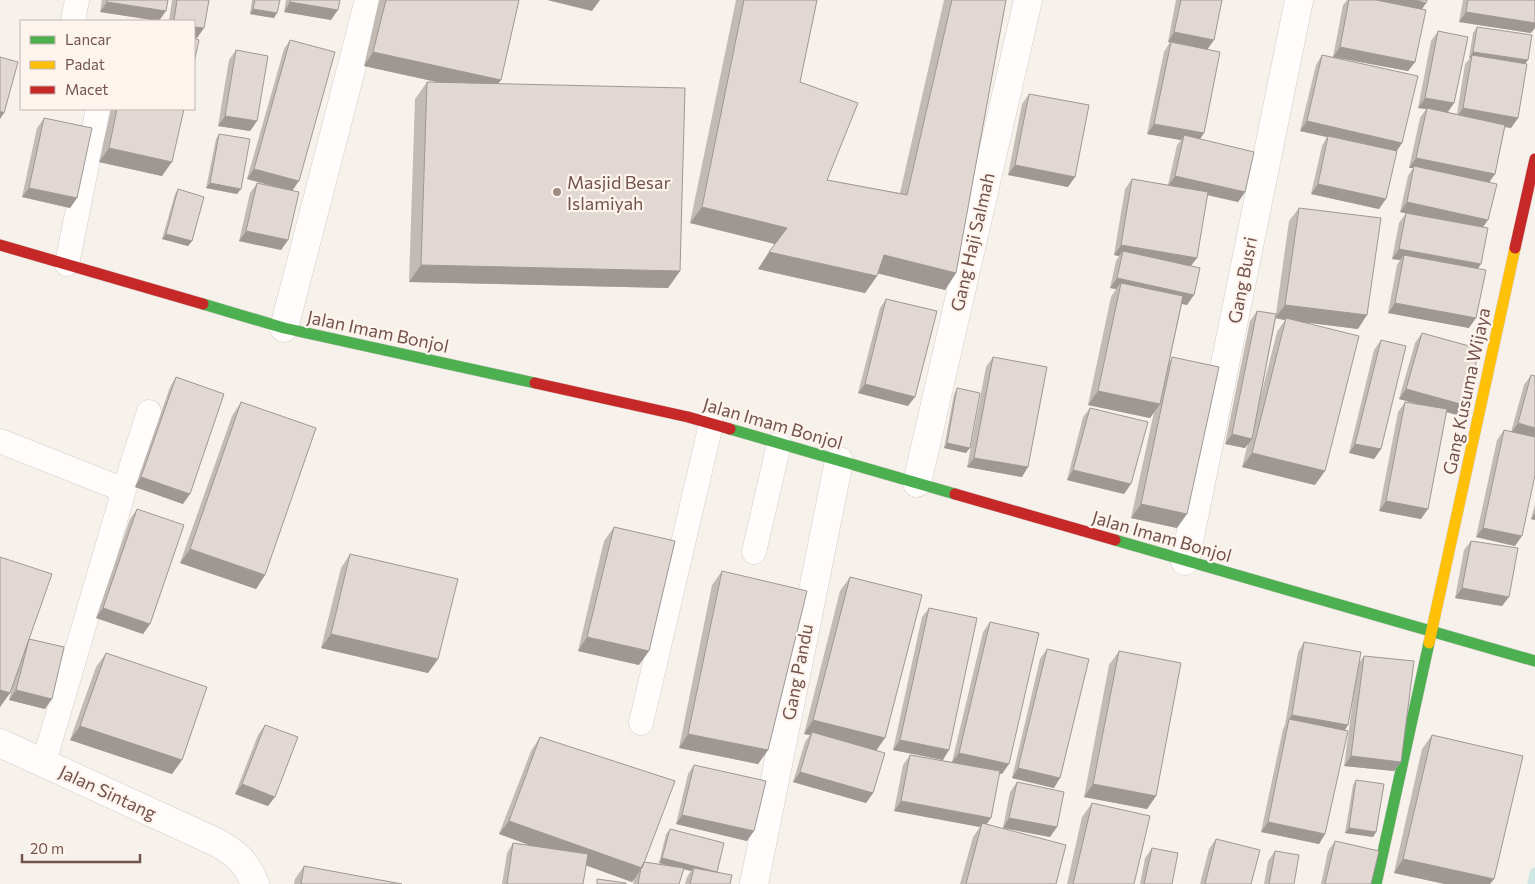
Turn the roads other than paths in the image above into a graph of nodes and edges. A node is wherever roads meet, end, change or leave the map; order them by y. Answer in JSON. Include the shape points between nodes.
{"nodes":[{"id":1,"x":77,"y":0,"type":"edge"},
{"id":2,"x":369,"y":0,"type":"edge"},
{"id":3,"x":1028,"y":0,"type":"edge"},
{"id":4,"x":1299,"y":0,"type":"edge"},
{"id":5,"x":72,"y":20,"type":"edge"},
{"id":6,"x":98,"y":110,"type":"edge"},
{"id":7,"x":1535,"y":159,"type":"edge"},
{"id":8,"x":0,"y":245,"type":"edge"},
{"id":9,"x":67,"y":264,"type":"junction"},
{"id":10,"x":284,"y":328,"type":"junction"},
{"id":11,"x":149,"y":412,"type":"dead end"},
{"id":12,"x":711,"y":424,"type":"junction"},
{"id":13,"x":0,"y":441,"type":"edge"},
{"id":14,"x":779,"y":444,"type":"junction"},
{"id":15,"x":839,"y":460,"type":"junction"},
{"id":16,"x":917,"y":483,"type":"junction"},
{"id":17,"x":124,"y":490,"type":"junction"},
{"id":18,"x":754,"y":552,"type":"dead end"},
{"id":19,"x":1185,"y":561,"type":"junction"},
{"id":20,"x":1432,"y":631,"type":"junction"},
{"id":21,"x":1533,"y":661,"type":"edge"},
{"id":22,"x":641,"y":723,"type":"dead end"},
{"id":23,"x":0,"y":742,"type":"edge"},
{"id":24,"x":44,"y":762,"type":"junction"},
{"id":25,"x":255,"y":884,"type":"edge"},
{"id":26,"x":754,"y":884,"type":"edge"},
{"id":27,"x":1376,"y":884,"type":"edge"}],
"edges":[{"from":1,"to":5,"type":"lane"},
{"from":2,"to":10,"type":"street"},
{"from":3,"to":16,"type":"street","name":"Gang Haji Salmah"},
{"from":4,"to":19,"type":"street","name":"Gang Busri"},
{"from":6,"to":9,"type":"lane"},
{"from":7,"to":20,"type":"main road","name":"Gang Kusuma Wijaya"},
{"from":8,"to":9,"type":"main road","name":"Jalan Imam Bonjol"},
{"from":9,"to":10,"type":"main road","name":"Jalan Imam Bonjol"},
{"from":10,"to":12,"type":"main road","name":"Jalan Imam Bonjol"},
{"from":11,"to":17,"type":"lane"},
{"from":12,"to":14,"type":"main road","name":"Jalan Imam Bonjol"},
{"from":12,"to":22,"type":"lane"},
{"from":13,"to":17,"type":"lane"},
{"from":14,"to":15,"type":"main road","name":"Jalan Imam Bonjol"},
{"from":14,"to":18,"type":"lane"},
{"from":15,"to":16,"type":"main road","name":"Jalan Imam Bonjol"},
{"from":15,"to":26,"type":"street","name":"Gang Pandu"},
{"from":16,"to":19,"type":"main road","name":"Jalan Imam Bonjol"},
{"from":17,"to":24,"type":"lane"},
{"from":19,"to":20,"type":"main road","name":"Jalan Imam Bonjol"},
{"from":20,"to":21,"type":"main road","name":"Jalan Imam Bonjol"},
{"from":20,"to":27,"type":"main road","name":"Gang Kusuma Wijaya"},
{"from":23,"to":24,"type":"street","name":"Jalan Sintang"},
{"from":24,"to":25,"type":"street","name":"Jalan Sintang","via":[[218,843],[235,853]]}]}
